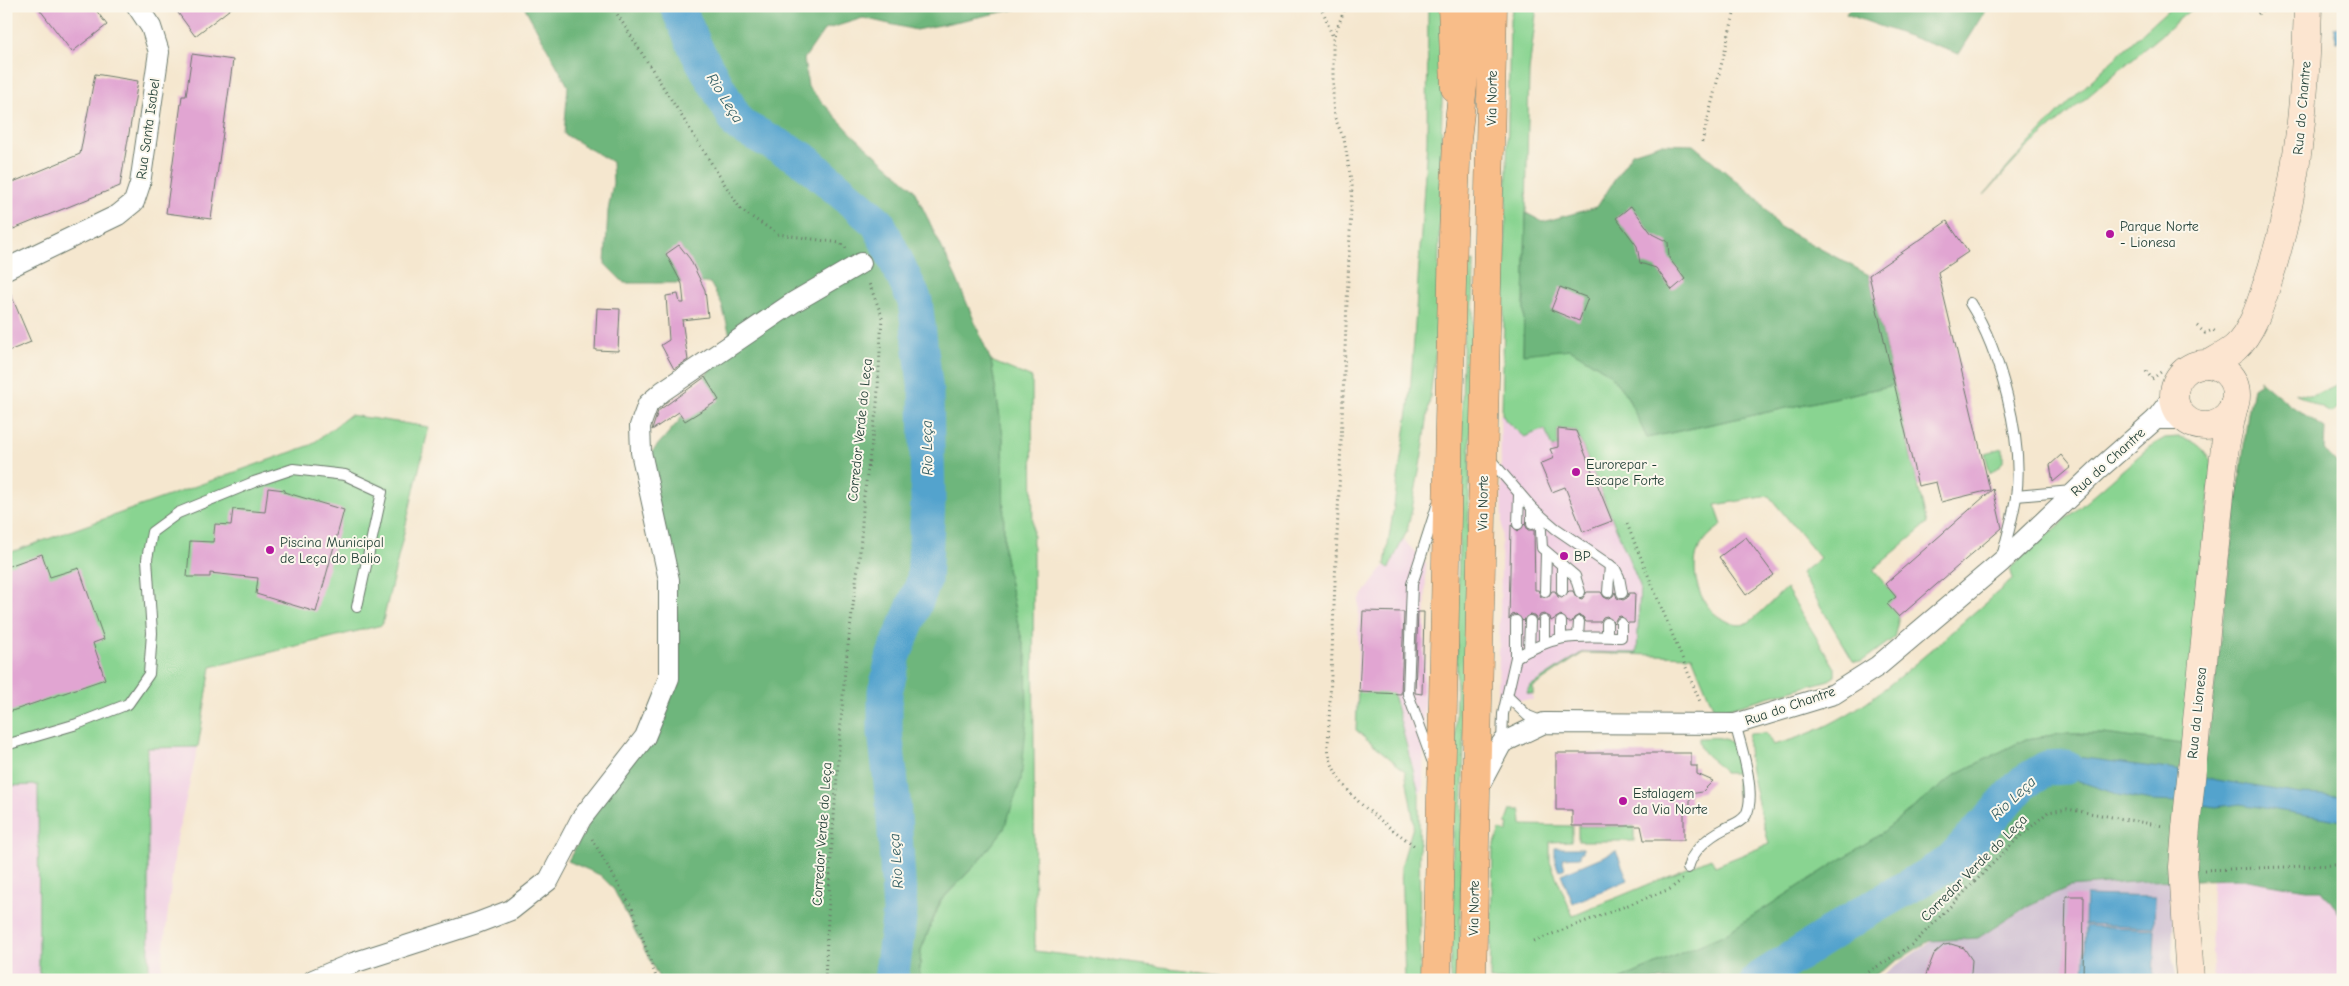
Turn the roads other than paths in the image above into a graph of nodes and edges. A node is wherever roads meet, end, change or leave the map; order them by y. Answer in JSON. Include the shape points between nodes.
{"nodes":[{"id":1,"x":137,"y":6,"type":"edge"},
{"id":2,"x":1452,"y":6,"type":"edge"},
{"id":3,"x":1472,"y":6,"type":"edge"},
{"id":4,"x":2308,"y":6,"type":"edge"},
{"id":5,"x":1496,"y":13,"type":"edge"},
{"id":6,"x":1456,"y":139,"type":"junction"},
{"id":7,"x":861,"y":263,"type":"road end"},
{"id":8,"x":6,"y":269,"type":"edge"},
{"id":9,"x":1970,"y":303,"type":"dead end"},
{"id":10,"x":2236,"y":348,"type":"junction"},
{"id":11,"x":2209,"y":364,"type":"junction"},
{"id":12,"x":2167,"y":383,"type":"junction"},
{"id":13,"x":2234,"y":393,"type":"junction"},
{"id":14,"x":2156,"y":419,"type":"junction"},
{"id":15,"x":2207,"y":430,"type":"junction"},
{"id":16,"x":1484,"y":452,"type":"junction"},
{"id":17,"x":2076,"y":490,"type":"junction"},
{"id":18,"x":1519,"y":495,"type":"junction"},
{"id":19,"x":2016,"y":496,"type":"junction"},
{"id":20,"x":1536,"y":512,"type":"junction"},
{"id":21,"x":1518,"y":524,"type":"dead end"},
{"id":22,"x":1532,"y":524,"type":"dead end"},
{"id":23,"x":1546,"y":553,"type":"junction"},
{"id":24,"x":2001,"y":562,"type":"junction"},
{"id":25,"x":1562,"y":565,"type":"junction"},
{"id":26,"x":1610,"y":565,"type":"junction"},
{"id":27,"x":1545,"y":591,"type":"dead end"},
{"id":28,"x":1562,"y":591,"type":"dead end"},
{"id":29,"x":1580,"y":592,"type":"dead end"},
{"id":30,"x":1608,"y":592,"type":"dead end"},
{"id":31,"x":1622,"y":593,"type":"dead end"},
{"id":32,"x":357,"y":607,"type":"dead end"},
{"id":33,"x":1516,"y":621,"type":"dead end"},
{"id":34,"x":1530,"y":621,"type":"dead end"},
{"id":35,"x":1544,"y":621,"type":"dead end"},
{"id":36,"x":1561,"y":622,"type":"dead end"},
{"id":37,"x":1579,"y":622,"type":"dead end"},
{"id":38,"x":1607,"y":622,"type":"dead end"},
{"id":39,"x":1621,"y":623,"type":"dead end"},
{"id":40,"x":1578,"y":636,"type":"junction"},
{"id":41,"x":1607,"y":636,"type":"junction"},
{"id":42,"x":1561,"y":637,"type":"junction"},
{"id":43,"x":1544,"y":643,"type":"junction"},
{"id":44,"x":1529,"y":650,"type":"junction"},
{"id":45,"x":1516,"y":657,"type":"junction"},
{"id":46,"x":1508,"y":697,"type":"junction"},
{"id":47,"x":1544,"y":723,"type":"junction"},
{"id":48,"x":1735,"y":724,"type":"junction"},
{"id":49,"x":1502,"y":743,"type":"junction"},
{"id":50,"x":6,"y":745,"type":"edge"},
{"id":51,"x":1477,"y":789,"type":"junction"},
{"id":52,"x":1688,"y":868,"type":"road end"},
{"id":53,"x":313,"y":980,"type":"edge"},
{"id":54,"x":1437,"y":980,"type":"edge"},
{"id":55,"x":1472,"y":980,"type":"edge"},
{"id":56,"x":2190,"y":980,"type":"edge"}],
"edges":[{"from":1,"to":8,"type":"street","name":"Rua Santa Isabel","via":[[151,27],[159,52],[140,184],[134,202],[118,214]]},
{"from":2,"to":6,"type":"main road"},
{"from":3,"to":6,"type":"main road"},
{"from":4,"to":10,"type":"street","name":"Rua do Chantre","via":[[2304,109],[2290,207],[2263,296]]},
{"from":5,"to":16,"type":"main road","name":"Via Norte"},
{"from":6,"to":54,"type":"main road"},
{"from":7,"to":53,"type":"street","via":[[794,302],[648,404],[640,426],[641,452],[669,580],[669,678],[645,737],[581,819],[549,880],[511,910],[353,963]]},
{"from":9,"to":19,"type":"lane","via":[[1987,332],[2002,377],[2015,442]]},
{"from":10,"to":11,"type":"street","name":"Rua do Chantre"},
{"from":10,"to":13,"type":"street","name":"Rua do Chantre"},
{"from":11,"to":12,"type":"street","via":[[2194,365],[2177,380]]},
{"from":11,"to":13,"type":"street","via":[[2226,372]]},
{"from":12,"to":14,"type":"street","name":"Rua do Chantre"},
{"from":12,"to":15,"type":"street","via":[[2177,408]]},
{"from":13,"to":15,"type":"street","via":[[2223,420]]},
{"from":14,"to":15,"type":"street","name":"Rua do Chantre"},
{"from":14,"to":17,"type":"street","name":"Rua do Chantre"},
{"from":15,"to":56,"type":"street","name":"Rua da Lionesa","via":[[2193,746],[2183,867]]},
{"from":16,"to":18,"type":"lane"},
{"from":16,"to":51,"type":"main road","name":"Via Norte"},
{"from":17,"to":19,"type":"lane"},
{"from":17,"to":24,"type":"street","name":"Rua do Chantre"},
{"from":18,"to":20,"type":"lane"},
{"from":18,"to":21,"type":"lane"},
{"from":19,"to":24,"type":"lane"},
{"from":20,"to":22,"type":"lane"},
{"from":20,"to":23,"type":"lane","via":[[1540,542]]},
{"from":20,"to":26,"type":"lane"},
{"from":23,"to":25,"type":"lane"},
{"from":23,"to":27,"type":"lane"},
{"from":24,"to":48,"type":"street","name":"Rua do Chantre","via":[[1878,666],[1834,694]]},
{"from":25,"to":28,"type":"lane"},
{"from":25,"to":29,"type":"lane","via":[[1575,576]]},
{"from":26,"to":30,"type":"lane"},
{"from":26,"to":31,"type":"lane","via":[[1619,577]]},
{"from":32,"to":50,"type":"lane","via":[[382,492],[345,475],[293,469],[254,482],[178,513],[152,532],[147,559],[152,633],[149,674],[128,704],[77,724]]},
{"from":33,"to":45,"type":"lane"},
{"from":34,"to":44,"type":"lane"},
{"from":35,"to":43,"type":"lane"},
{"from":36,"to":42,"type":"lane"},
{"from":37,"to":40,"type":"lane"},
{"from":38,"to":41,"type":"lane"},
{"from":39,"to":41,"type":"lane","via":[[1620,637]]},
{"from":40,"to":41,"type":"lane"},
{"from":40,"to":42,"type":"lane"},
{"from":42,"to":43,"type":"lane"},
{"from":43,"to":44,"type":"lane"},
{"from":44,"to":45,"type":"lane"},
{"from":45,"to":46,"type":"lane"},
{"from":46,"to":47,"type":"lane","via":[[1528,716]]},
{"from":46,"to":49,"type":"lane","via":[[1503,714]]},
{"from":47,"to":48,"type":"street","name":"Rua do Chantre"},
{"from":47,"to":49,"type":"street","name":"Rua do Chantre"},
{"from":48,"to":52,"type":"lane","via":[[1747,772],[1749,802],[1746,814],[1705,842],[1693,854]]},
{"from":49,"to":51,"type":"street"},
{"from":51,"to":55,"type":"main road","name":"Via Norte"}]}
